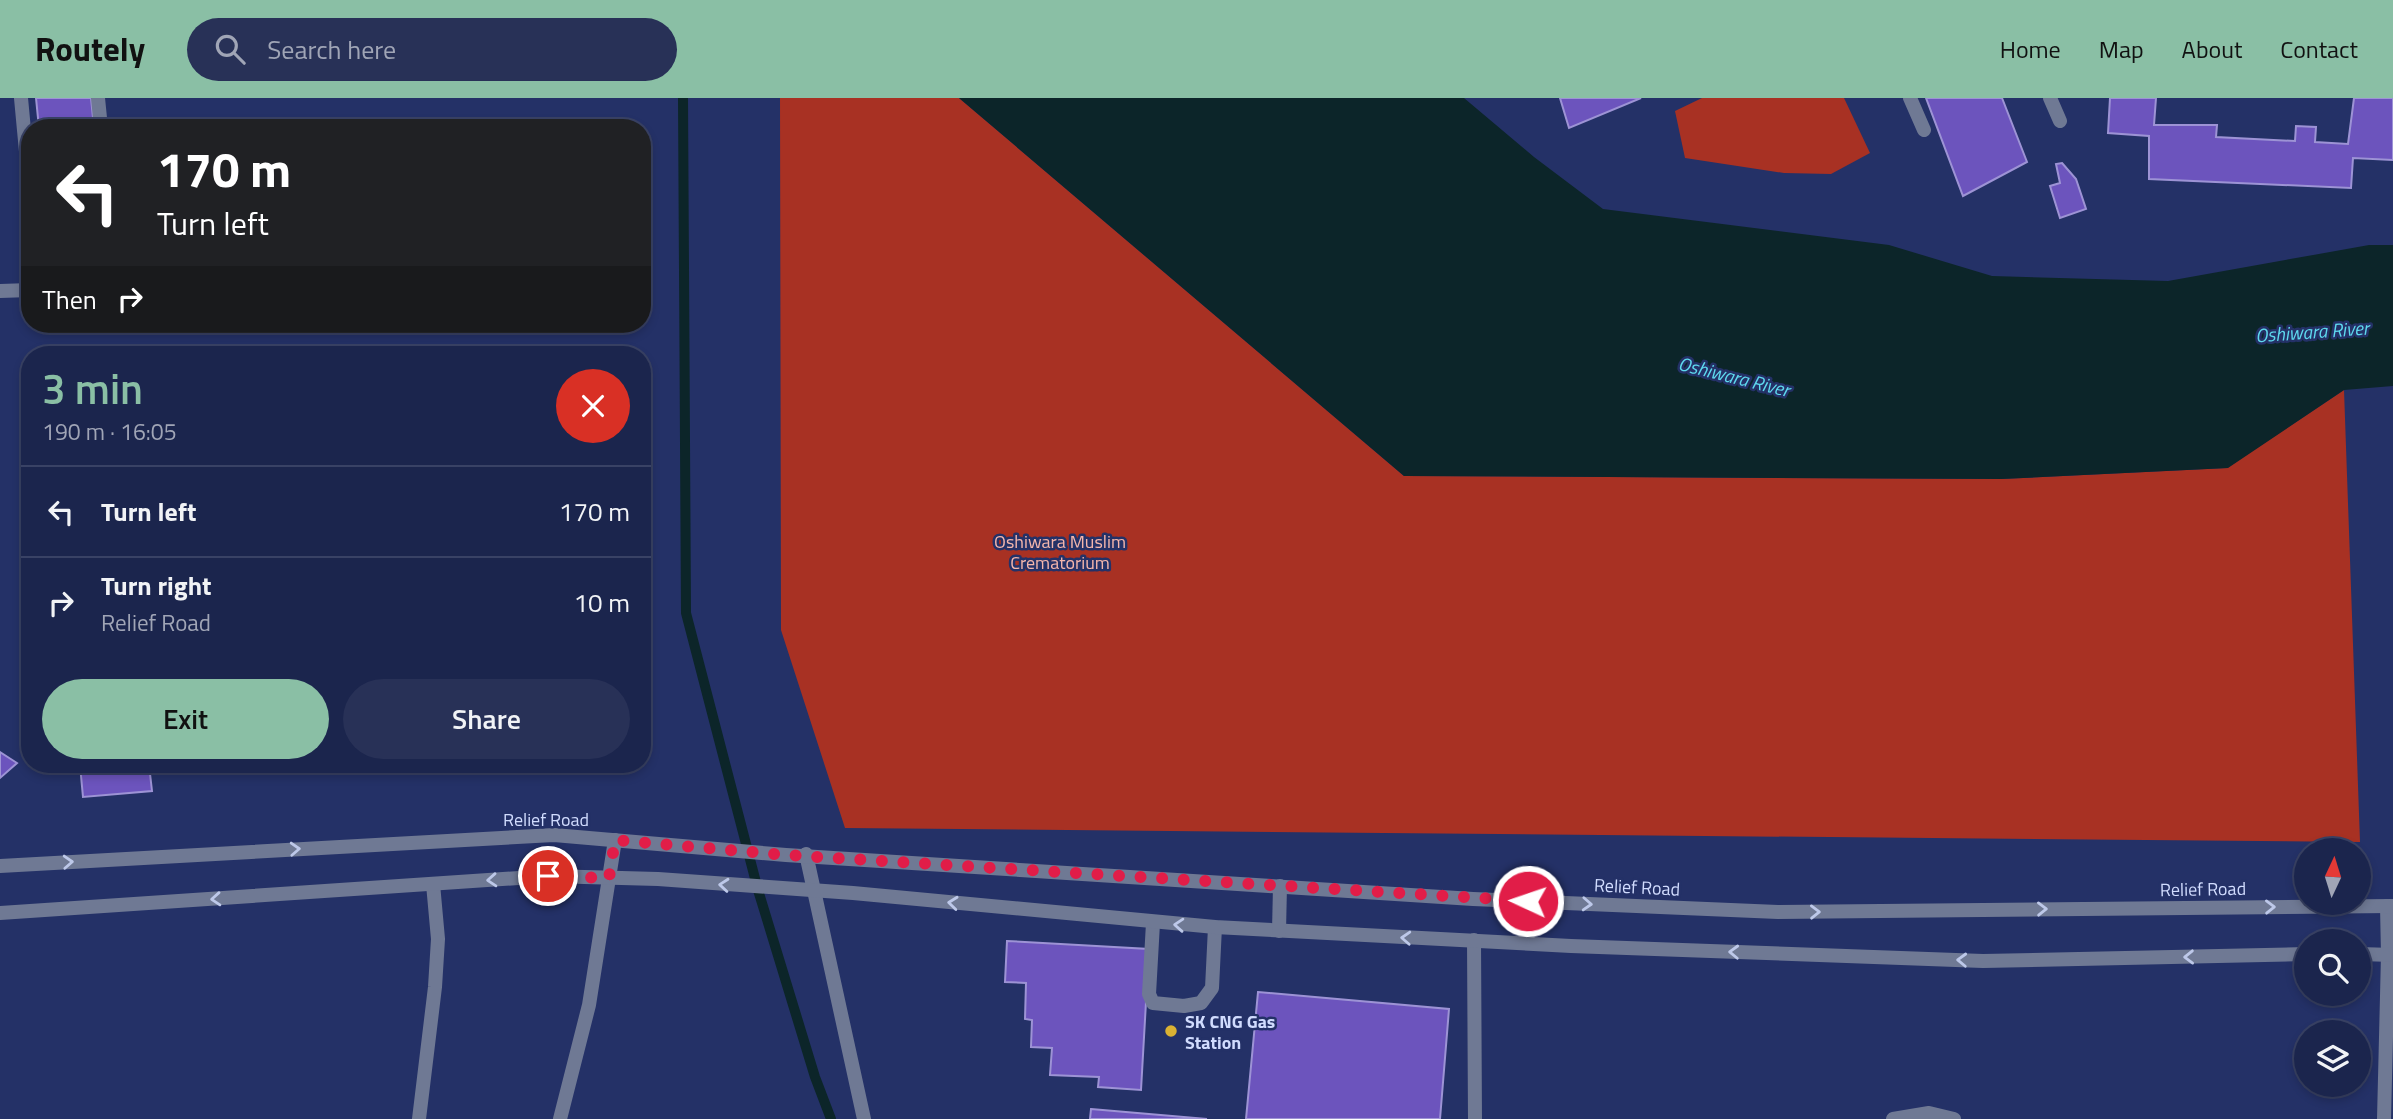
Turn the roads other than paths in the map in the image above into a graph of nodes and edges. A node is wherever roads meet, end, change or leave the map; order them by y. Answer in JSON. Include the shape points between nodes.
{"nodes":[{"id":1,"x":21,"y":98,"type":"edge"},
{"id":2,"x":98,"y":98,"type":"edge"},
{"id":3,"x":1910,"y":98,"type":"edge"},
{"id":4,"x":2050,"y":98,"type":"edge"},
{"id":5,"x":23,"y":119,"type":"edge"},
{"id":6,"x":100,"y":119,"type":"edge"},
{"id":7,"x":2060,"y":121,"type":"dead end"},
{"id":8,"x":1924,"y":130,"type":"dead end"},
{"id":9,"x":0,"y":290,"type":"edge"},
{"id":10,"x":21,"y":290,"type":"edge"},
{"id":11,"x":615,"y":840,"type":"junction"},
{"id":12,"x":806,"y":854,"type":"junction"},
{"id":13,"x":0,"y":866,"type":"edge"},
{"id":14,"x":609,"y":878,"type":"junction"},
{"id":15,"x":433,"y":884,"type":"junction"},
{"id":16,"x":1280,"y":886,"type":"junction"},
{"id":17,"x":815,"y":891,"type":"junction"},
{"id":18,"x":2390,"y":906,"type":"edge"},
{"id":19,"x":0,"y":913,"type":"edge"},
{"id":20,"x":1153,"y":923,"type":"junction"},
{"id":21,"x":1215,"y":927,"type":"junction"},
{"id":22,"x":1279,"y":931,"type":"junction"},
{"id":23,"x":1474,"y":940,"type":"junction"},
{"id":24,"x":2294,"y":954,"type":"edge"},
{"id":25,"x":2371,"y":954,"type":"edge"},
{"id":26,"x":2390,"y":955,"type":"edge"},
{"id":27,"x":419,"y":1119,"type":"edge"},
{"id":28,"x":560,"y":1119,"type":"edge"},
{"id":29,"x":864,"y":1119,"type":"edge"},
{"id":30,"x":1475,"y":1119,"type":"edge"},
{"id":31,"x":1893,"y":1119,"type":"edge"},
{"id":32,"x":1954,"y":1119,"type":"edge"},
{"id":33,"x":2384,"y":1119,"type":"edge"}],
"edges":[{"from":1,"to":5,"type":"street"},
{"from":2,"to":6,"type":"street"},
{"from":3,"to":8,"type":"street"},
{"from":4,"to":7,"type":"street"},
{"from":9,"to":10,"type":"street"},
{"from":11,"to":12,"type":"street","name":"Relief Road"},
{"from":13,"to":11,"type":"street","name":"Relief Road","one_way":true,"via":[[554,835]]},
{"from":11,"to":14,"type":"street"},
{"from":12,"to":16,"type":"street","name":"Relief Road"},
{"from":12,"to":17,"type":"street"},
{"from":14,"to":15,"type":"street","one_way":true,"via":[[548,876]]},
{"from":17,"to":14,"type":"street","one_way":true},
{"from":14,"to":28,"type":"street","via":[[589,1005]]},
{"from":15,"to":19,"type":"street","one_way":true},
{"from":15,"to":27,"type":"street","via":[[438,939]]},
{"from":16,"to":18,"type":"street","name":"Relief Road","one_way":true,"via":[[1778,912]]},
{"from":16,"to":22,"type":"street"},
{"from":20,"to":17,"type":"street","one_way":true},
{"from":17,"to":29,"type":"street"},
{"from":18,"to":26,"type":"street"},
{"from":21,"to":20,"type":"street","one_way":true},
{"from":20,"to":21,"type":"street","via":[[1149,994],[1153,1003],[1184,1006],[1201,1003],[1212,988]]},
{"from":21,"to":22,"type":"street"},
{"from":23,"to":22,"type":"street","one_way":true},
{"from":24,"to":23,"type":"street","one_way":true,"via":[[1983,961]]},
{"from":23,"to":30,"type":"street"},
{"from":25,"to":26,"type":"street"},
{"from":26,"to":33,"type":"street"},
{"from":31,"to":32,"type":"street","via":[[1929,1112]]}]}
